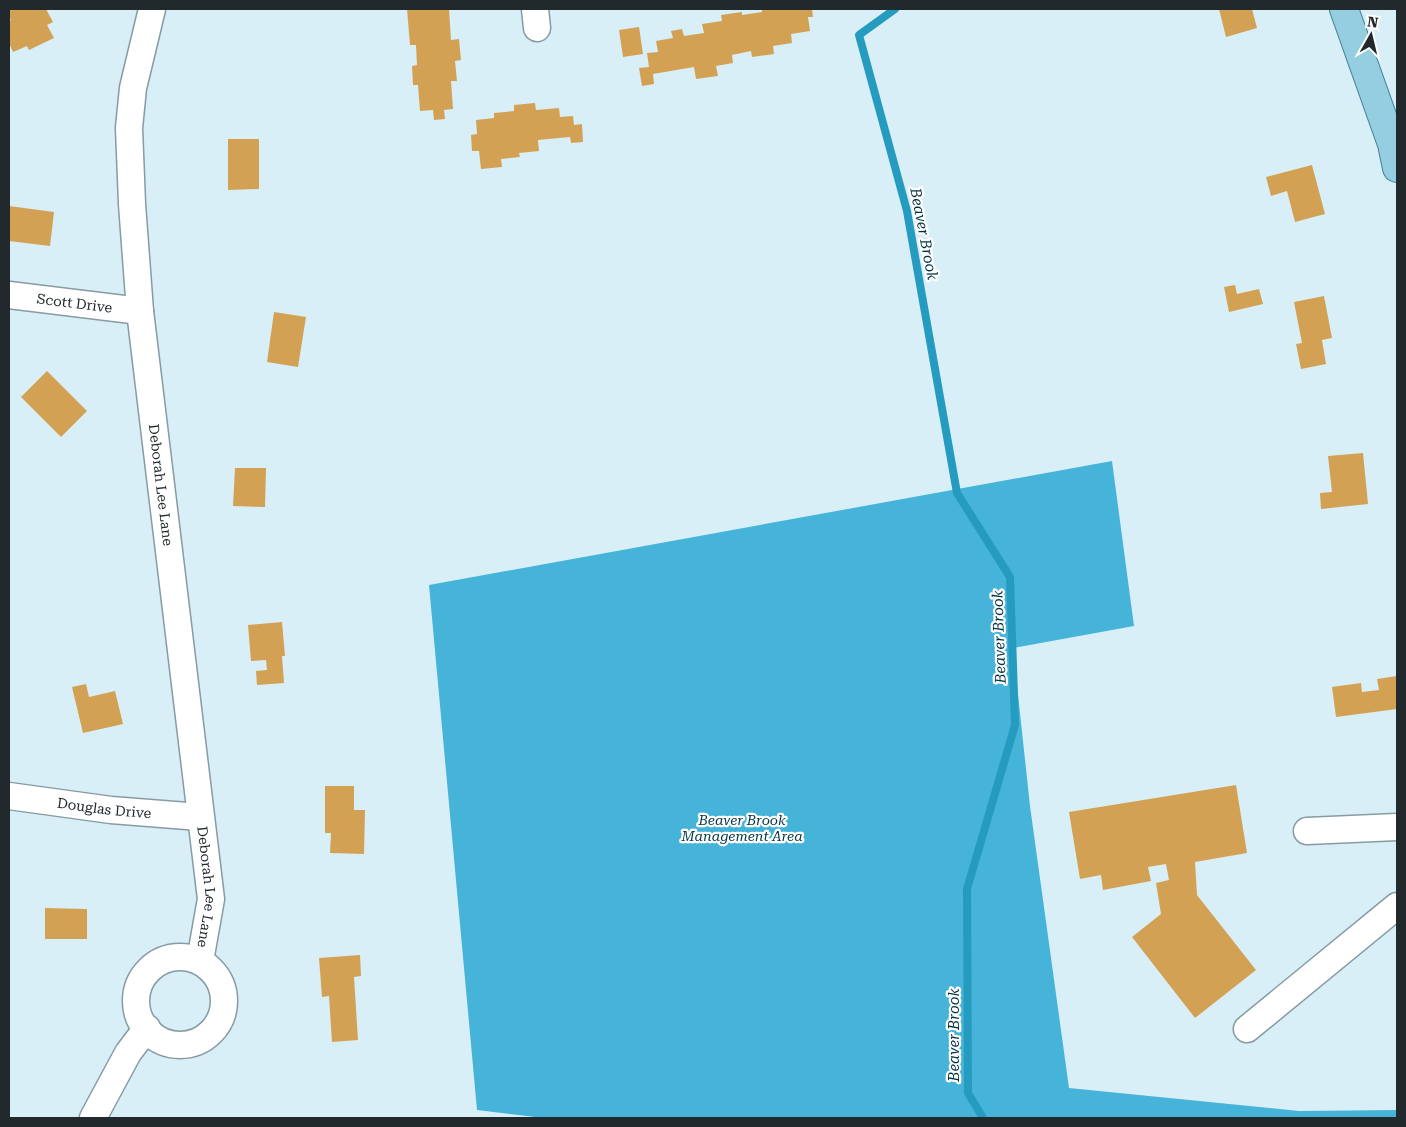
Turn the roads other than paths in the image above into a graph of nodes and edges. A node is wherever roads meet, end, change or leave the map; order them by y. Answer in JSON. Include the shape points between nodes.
{"nodes":[{"id":1,"x":152,"y":9,"type":"edge"},
{"id":2,"x":1344,"y":9,"type":"edge"},
{"id":3,"x":1397,"y":168,"type":"edge"},
{"id":4,"x":9,"y":295,"type":"edge"},
{"id":5,"x":140,"y":311,"type":"junction"},
{"id":6,"x":9,"y":796,"type":"edge"},
{"id":7,"x":200,"y":817,"type":"junction"},
{"id":8,"x":1397,"y":828,"type":"edge"},
{"id":9,"x":1306,"y":831,"type":"dead end"},
{"id":10,"x":1397,"y":906,"type":"edge"},
{"id":11,"x":200,"y":961,"type":"junction"},
{"id":12,"x":146,"y":1028,"type":"junction"},
{"id":13,"x":1247,"y":1029,"type":"dead end"},
{"id":14,"x":93,"y":1118,"type":"edge"}],
"edges":[{"from":1,"to":5,"type":"street","name":"Deborah Lee Lane","via":[[133,88],[129,128]]},
{"from":2,"to":3,"type":"main road","via":[[1392,144]]},
{"from":4,"to":5,"type":"street","name":"Scott Drive"},
{"from":5,"to":7,"type":"street","name":"Deborah Lee Lane"},
{"from":6,"to":7,"type":"street","name":"Douglas Drive","via":[[111,810]]},
{"from":7,"to":11,"type":"street","name":"Deborah Lee Lane","via":[[210,899]]},
{"from":8,"to":9,"type":"street"},
{"from":10,"to":13,"type":"street"},
{"from":11,"to":12,"type":"street","name":"Deborah Lee Lane","via":[[172,957],[148,970],[136,995],[137,1009]]},
{"from":11,"to":12,"type":"street","name":"Deborah Lee Lane","via":[[212,970],[224,993],[223,1014],[217,1025],[193,1043],[178,1045],[163,1041]]},
{"from":12,"to":14,"type":"street","via":[[128,1053]]}]}
